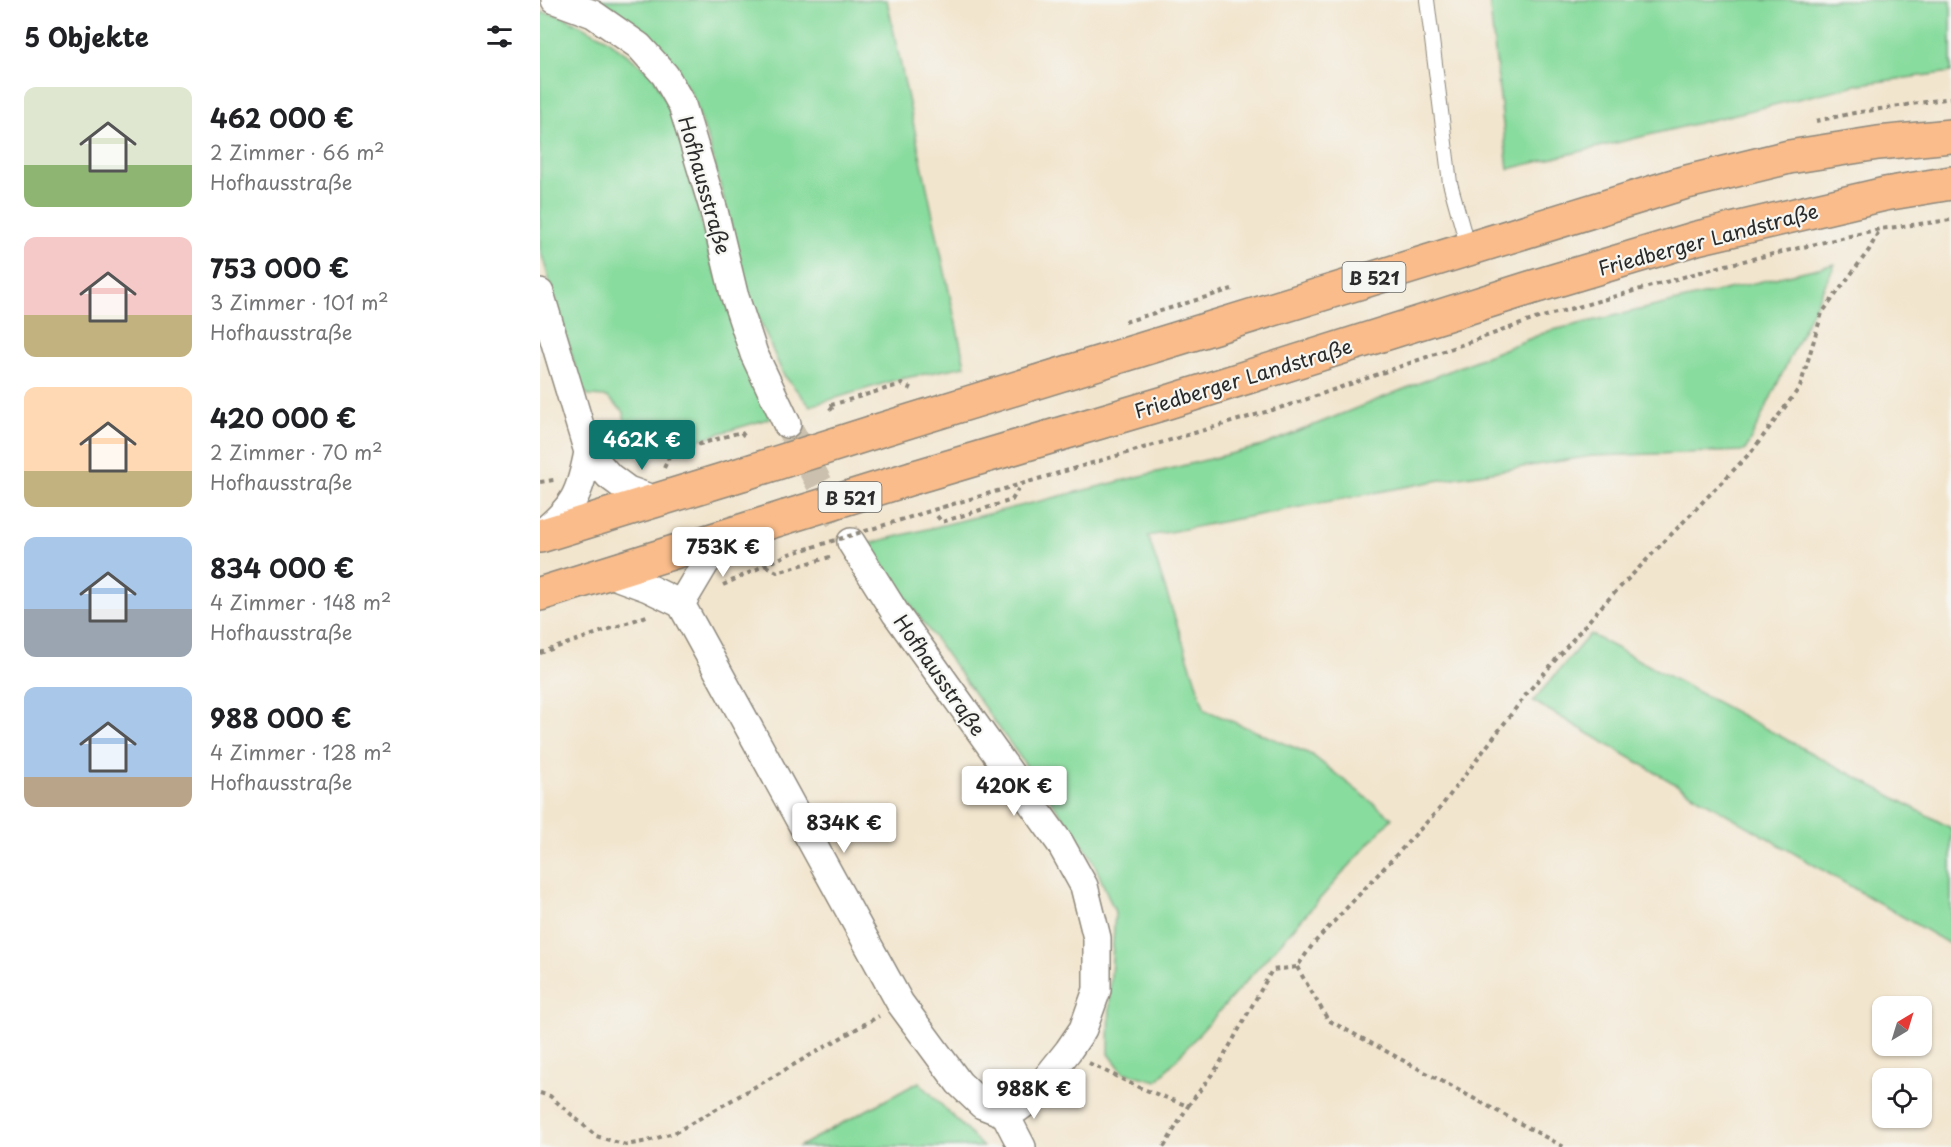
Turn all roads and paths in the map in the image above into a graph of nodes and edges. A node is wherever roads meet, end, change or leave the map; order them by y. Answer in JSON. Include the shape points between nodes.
{"nodes":[{"id":1,"x":555,"y":0,"type":"edge"},
{"id":2,"x":1427,"y":0,"type":"edge"},
{"id":3,"x":1951,"y":136,"type":"edge"},
{"id":4,"x":1951,"y":183,"type":"edge"},
{"id":5,"x":1951,"y":220,"type":"edge"},
{"id":6,"x":1880,"y":229,"type":"junction"},
{"id":7,"x":1468,"y":248,"type":"junction"},
{"id":8,"x":540,"y":293,"type":"edge"},
{"id":9,"x":918,"y":392,"type":"dead end"},
{"id":10,"x":833,"y":410,"type":"dead end"},
{"id":11,"x":788,"y":424,"type":"tunnel mouth"},
{"id":12,"x":746,"y":437,"type":"dead end"},
{"id":13,"x":588,"y":452,"type":"junction"},
{"id":14,"x":664,"y":469,"type":"dead end"},
{"id":15,"x":1022,"y":483,"type":"junction"},
{"id":16,"x":658,"y":501,"type":"junction"},
{"id":17,"x":937,"y":516,"type":"dead end"},
{"id":18,"x":740,"y":531,"type":"junction"},
{"id":19,"x":540,"y":535,"type":"edge"},
{"id":20,"x":851,"y":542,"type":"tunnel mouth"},
{"id":21,"x":813,"y":547,"type":"dead end"},
{"id":22,"x":828,"y":557,"type":"dead end"},
{"id":23,"x":765,"y":566,"type":"dead end"},
{"id":24,"x":608,"y":573,"type":"junction"},
{"id":25,"x":540,"y":594,"type":"edge"},
{"id":26,"x":681,"y":604,"type":"junction"},
{"id":27,"x":1297,"y":968,"type":"junction"},
{"id":28,"x":900,"y":1003,"type":"junction"},
{"id":29,"x":1068,"y":1051,"type":"junction"},
{"id":30,"x":540,"y":1093,"type":"edge"},
{"id":31,"x":1188,"y":1106,"type":"junction"},
{"id":32,"x":1005,"y":1114,"type":"junction"},
{"id":33,"x":1022,"y":1147,"type":"edge"},
{"id":34,"x":1164,"y":1147,"type":"edge"},
{"id":35,"x":1564,"y":1147,"type":"edge"}],
"edges":[{"from":1,"to":11,"type":"street","name":"Hofhausstraße","via":[[593,14],[639,46],[665,75],[682,105],[737,304],[754,354]]},
{"from":2,"to":7,"type":"lane","via":[[1450,183]]},
{"from":3,"to":7,"type":"main road","number":"B 521","via":[[1789,157],[1683,183]]},
{"from":4,"to":18,"type":"main road","name":"Friedberger Landstraße","number":"B 521","bridge":true,"via":[[1885,194],[1697,238]]},
{"from":5,"to":6,"type":"path"},
{"from":6,"to":15,"type":"path","via":[[1722,266],[1535,319],[1296,403]]},
{"from":6,"to":27,"type":"path","via":[[1822,313],[1800,387],[1752,451],[1599,609],[1528,692],[1440,808],[1313,944]]},
{"from":7,"to":16,"type":"main road","number":"B 521","bridge":true},
{"from":8,"to":13,"type":"street"},
{"from":9,"to":10,"type":"path","via":[[902,384],[828,406]]},
{"from":12,"to":14,"type":"path","via":[[741,432],[671,453]]},
{"from":13,"to":16,"type":"street","via":[[628,490]]},
{"from":13,"to":19,"type":"street","via":[[576,496],[562,517]]},
{"from":15,"to":17,"type":"path","via":[[1011,500],[942,522]]},
{"from":15,"to":21,"type":"path","bridge":true},
{"from":16,"to":19,"type":"main road","number":"B 521"},
{"from":18,"to":24,"type":"main road","name":"Friedberger Landstraße","number":"B 521"},
{"from":18,"to":26,"type":"street","via":[[706,562]]},
{"from":20,"to":29,"type":"street","name":"Hofhausstraße","via":[[896,614],[1060,843],[1084,886],[1097,938],[1097,990],[1083,1029]]},
{"from":22,"to":23,"type":"path","via":[[777,572]]},
{"from":24,"to":25,"type":"main road","name":"Friedberger Landstraße","number":"B 521"},
{"from":24,"to":26,"type":"street"},
{"from":26,"to":28,"type":"street"},
{"from":27,"to":31,"type":"path","via":[[1272,970],[1219,1065]]},
{"from":27,"to":35,"type":"path","via":[[1328,1020]]},
{"from":28,"to":30,"type":"path","via":[[676,1132],[648,1141],[626,1145],[596,1136],[550,1096]]},
{"from":28,"to":32,"type":"street","via":[[958,1083],[982,1105]]},
{"from":29,"to":31,"type":"path","via":[[1138,1087]]},
{"from":29,"to":32,"type":"street","name":"Hofhausstraße","via":[[1028,1101]]},
{"from":31,"to":34,"type":"path"},
{"from":32,"to":33,"type":"street"}]}
